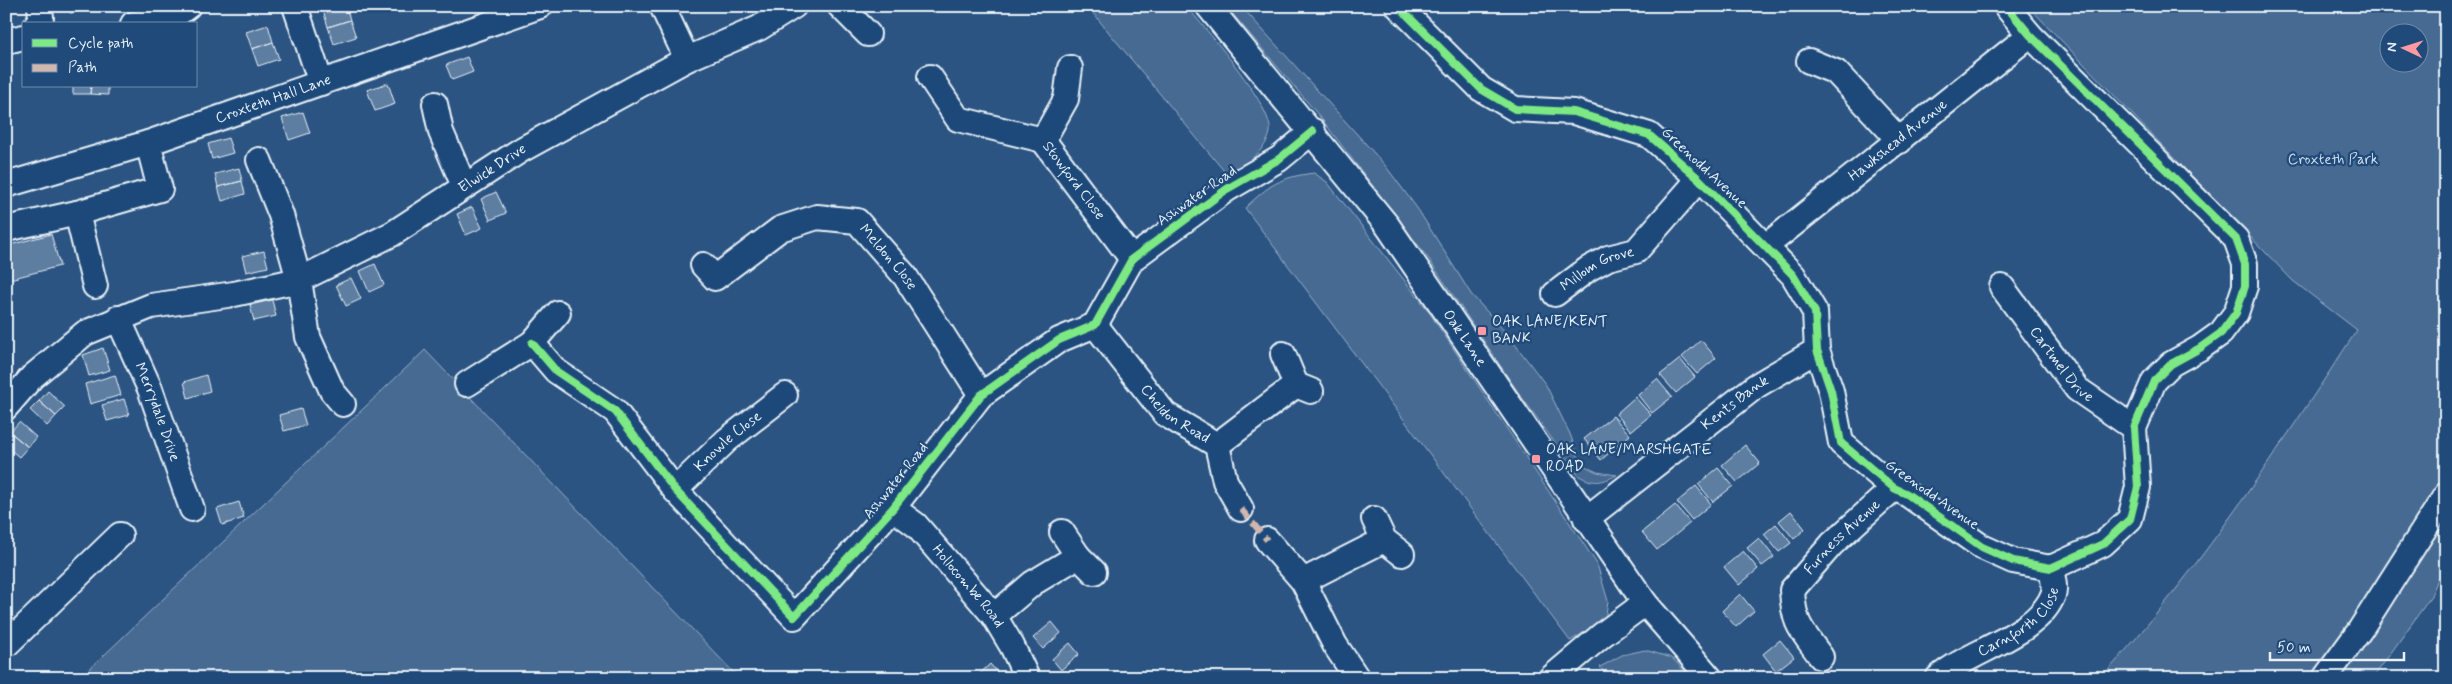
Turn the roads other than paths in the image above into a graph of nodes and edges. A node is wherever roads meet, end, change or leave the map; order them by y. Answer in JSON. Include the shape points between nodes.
{"nodes":[{"id":1,"x":40,"y":6,"type":"edge"},
{"id":2,"x":188,"y":6,"type":"edge"},
{"id":3,"x":295,"y":6,"type":"edge"},
{"id":4,"x":662,"y":6,"type":"edge"},
{"id":5,"x":794,"y":6,"type":"edge"},
{"id":6,"x":840,"y":6,"type":"edge"},
{"id":7,"x":1208,"y":6,"type":"edge"},
{"id":8,"x":1398,"y":6,"type":"edge"},
{"id":9,"x":2006,"y":6,"type":"edge"},
{"id":10,"x":525,"y":9,"type":"edge"},
{"id":11,"x":38,"y":22,"type":"edge"},
{"id":12,"x":143,"y":22,"type":"edge"},
{"id":13,"x":868,"y":34,"type":"dead end"},
{"id":14,"x":2030,"y":35,"type":"junction"},
{"id":15,"x":22,"y":37,"type":"edge"},
{"id":16,"x":6,"y":40,"type":"edge"},
{"id":17,"x":687,"y":59,"type":"junction"},
{"id":18,"x":1810,"y":61,"type":"dead end"},
{"id":19,"x":1070,"y":68,"type":"dead end"},
{"id":20,"x":930,"y":77,"type":"dead end"},
{"id":21,"x":321,"y":83,"type":"junction"},
{"id":22,"x":435,"y":104,"type":"dead end"},
{"id":23,"x":1313,"y":131,"type":"junction"},
{"id":24,"x":1043,"y":140,"type":"junction"},
{"id":25,"x":1900,"y":141,"type":"junction"},
{"id":26,"x":148,"y":143,"type":"junction"},
{"id":27,"x":258,"y":160,"type":"dead end"},
{"id":28,"x":1699,"y":179,"type":"junction"},
{"id":29,"x":6,"y":185,"type":"edge"},
{"id":30,"x":464,"y":186,"type":"junction"},
{"id":31,"x":77,"y":213,"type":"junction"},
{"id":32,"x":6,"y":229,"type":"edge"},
{"id":33,"x":1766,"y":246,"type":"junction"},
{"id":34,"x":1132,"y":259,"type":"junction"},
{"id":35,"x":703,"y":265,"type":"dead end"},
{"id":36,"x":299,"y":280,"type":"junction"},
{"id":37,"x":95,"y":286,"type":"dead end"},
{"id":38,"x":2002,"y":287,"type":"dead end"},
{"id":39,"x":1555,"y":294,"type":"dead end"},
{"id":40,"x":558,"y":313,"type":"dead end"},
{"id":41,"x":118,"y":318,"type":"junction"},
{"id":42,"x":1095,"y":325,"type":"junction"},
{"id":43,"x":532,"y":343,"type":"junction"},
{"id":44,"x":1817,"y":350,"type":"junction"},
{"id":45,"x":1283,"y":354,"type":"dead end"},
{"id":46,"x":467,"y":384,"type":"dead end"},
{"id":47,"x":785,"y":395,"type":"dead end"},
{"id":48,"x":981,"y":395,"type":"junction"},
{"id":49,"x":343,"y":404,"type":"dead end"},
{"id":50,"x":6,"y":407,"type":"edge"},
{"id":51,"x":2134,"y":428,"type":"junction"},
{"id":52,"x":1217,"y":445,"type":"junction"},
{"id":53,"x":1894,"y":488,"type":"junction"},
{"id":54,"x":675,"y":490,"type":"junction"},
{"id":55,"x":2446,"y":495,"type":"edge"},
{"id":56,"x":893,"y":508,"type":"junction"},
{"id":57,"x":192,"y":509,"type":"dead end"},
{"id":58,"x":1241,"y":509,"type":"dead end"},
{"id":59,"x":1374,"y":519,"type":"dead end"},
{"id":60,"x":1586,"y":519,"type":"junction"},
{"id":61,"x":1062,"y":532,"type":"dead end"},
{"id":62,"x":120,"y":535,"type":"dead end"},
{"id":63,"x":1267,"y":540,"type":"dead end"},
{"id":64,"x":2051,"y":568,"type":"junction"},
{"id":65,"x":1303,"y":581,"type":"junction"},
{"id":66,"x":1645,"y":603,"type":"junction"},
{"id":67,"x":994,"y":616,"type":"junction"},
{"id":68,"x":6,"y":645,"type":"edge"},
{"id":69,"x":1822,"y":657,"type":"dead end"},
{"id":70,"x":1026,"y":678,"type":"edge"},
{"id":71,"x":1357,"y":678,"type":"edge"},
{"id":72,"x":1551,"y":678,"type":"edge"},
{"id":73,"x":1710,"y":678,"type":"edge"},
{"id":74,"x":1938,"y":678,"type":"edge"},
{"id":75,"x":2324,"y":678,"type":"edge"}],
"edges":[{"from":1,"to":11,"type":"street"},
{"from":2,"to":12,"type":"street","via":[[176,15]]},
{"from":3,"to":21,"type":"street"},
{"from":4,"to":17,"type":"street"},
{"from":5,"to":17,"type":"street","name":"Elwick Drive","via":[[759,28]]},
{"from":6,"to":13,"type":"street"},
{"from":7,"to":23,"type":"street","name":"Oak Lane"},
{"from":8,"to":28,"type":"street","name":"Greenodd Avenue","via":[[1481,88],[1515,109],[1574,112],[1649,136]]},
{"from":9,"to":14,"type":"street"},
{"from":10,"to":21,"type":"street","name":"Croxteth Hall Lane"},
{"from":14,"to":25,"type":"street","name":"Hawkshead Avenue"},
{"from":14,"to":51,"type":"street","via":[[2236,239],[2245,264],[2245,286],[2236,313],[2220,332],[2171,364],[2154,381]]},
{"from":15,"to":16,"type":"street"},
{"from":17,"to":30,"type":"street","name":"Elwick Drive","via":[[521,150]]},
{"from":18,"to":25,"type":"street","via":[[1836,72]]},
{"from":19,"to":24,"type":"street","via":[[1066,98]]},
{"from":20,"to":24,"type":"street","name":"Stowford Close","via":[[958,118]]},
{"from":21,"to":26,"type":"street","name":"Croxteth Hall Lane"},
{"from":22,"to":30,"type":"street","via":[[442,132]]},
{"from":23,"to":34,"type":"street","name":"Ashwater Road","via":[[1279,159],[1227,189]]},
{"from":23,"to":60,"type":"street","name":"Oak Lane","via":[[1393,233],[1525,424]]},
{"from":24,"to":34,"type":"street","name":"Stowford Close"},
{"from":25,"to":33,"type":"street","name":"Hawkshead Avenue"},
{"from":26,"to":29,"type":"street","name":"Croxteth Hall Lane"},
{"from":26,"to":31,"type":"street","via":[[160,189]]},
{"from":27,"to":36,"type":"street","via":[[281,215]]},
{"from":28,"to":33,"type":"street","name":"Greenodd Avenue"},
{"from":28,"to":39,"type":"street","name":"Millom Grove","via":[[1636,251],[1594,265]]},
{"from":30,"to":36,"type":"street","name":"Elwick Drive","via":[[392,234]]},
{"from":31,"to":32,"type":"street"},
{"from":31,"to":37,"type":"street"},
{"from":33,"to":44,"type":"street","name":"Greenodd Avenue","via":[[1793,275],[1815,312]]},
{"from":34,"to":42,"type":"street","name":"Ashwater Road"},
{"from":35,"to":48,"type":"street","name":"Meldon Close","via":[[715,278],[780,229],[817,217],[857,221],[905,276]]},
{"from":36,"to":41,"type":"street","via":[[234,294],[151,306]]},
{"from":36,"to":49,"type":"street","via":[[308,337],[332,391]]},
{"from":38,"to":51,"type":"street","name":"Cartmel Drive","via":[[2077,389]]},
{"from":40,"to":43,"type":"street"},
{"from":41,"to":50,"type":"street","via":[[85,333],[32,377]]},
{"from":41,"to":57,"type":"street","name":"Merrydale Drive","via":[[150,388]]},
{"from":42,"to":48,"type":"street","name":"Ashwater Road","via":[[1059,340]]},
{"from":42,"to":52,"type":"street","name":"Cheldon Road","via":[[1165,414]]},
{"from":43,"to":46,"type":"street"},
{"from":43,"to":54,"type":"street","name":"Ashwater Road","via":[[556,371],[616,411]]},
{"from":44,"to":53,"type":"street","name":"Greenodd Avenue","via":[[1841,443]]},
{"from":44,"to":60,"type":"street","name":"Kents Bank","via":[[1756,386]]},
{"from":45,"to":52,"type":"street","via":[[1303,388]]},
{"from":47,"to":54,"type":"street","name":"Knowle Close","via":[[727,440]]},
{"from":48,"to":56,"type":"street","name":"Ashwater Road"},
{"from":51,"to":64,"type":"street","via":[[2138,487],[2130,519],[2103,544]]},
{"from":52,"to":58,"type":"street","name":"Cheldon Road","via":[[1225,481]]},
{"from":53,"to":64,"type":"street","name":"Greenodd Avenue","via":[[1982,547],[2013,561]]},
{"from":53,"to":69,"type":"street","name":"Furness Avenue","via":[[1832,544],[1792,590],[1793,611],[1798,625]]},
{"from":54,"to":56,"type":"street","name":"Ashwater Road","via":[[794,617]]},
{"from":55,"to":75,"type":"street","via":[[2370,615]]},
{"from":56,"to":67,"type":"street","name":"Hollocombe Road","via":[[916,525]]},
{"from":59,"to":65,"type":"street","via":[[1393,547]]},
{"from":60,"to":66,"type":"street","name":"Oak Lane"},
{"from":61,"to":67,"type":"street","via":[[1086,564],[1034,583]]},
{"from":62,"to":68,"type":"street"},
{"from":63,"to":65,"type":"street"},
{"from":64,"to":74,"type":"street","name":"Carnforth Close","via":[[2054,594],[2043,611],[2016,634],[1952,666]]},
{"from":65,"to":71,"type":"street","via":[[1335,645]]},
{"from":66,"to":72,"type":"street"},
{"from":66,"to":73,"type":"street","name":"Oak Lane"},
{"from":67,"to":70,"type":"street","name":"Hollocombe Road"}]}
